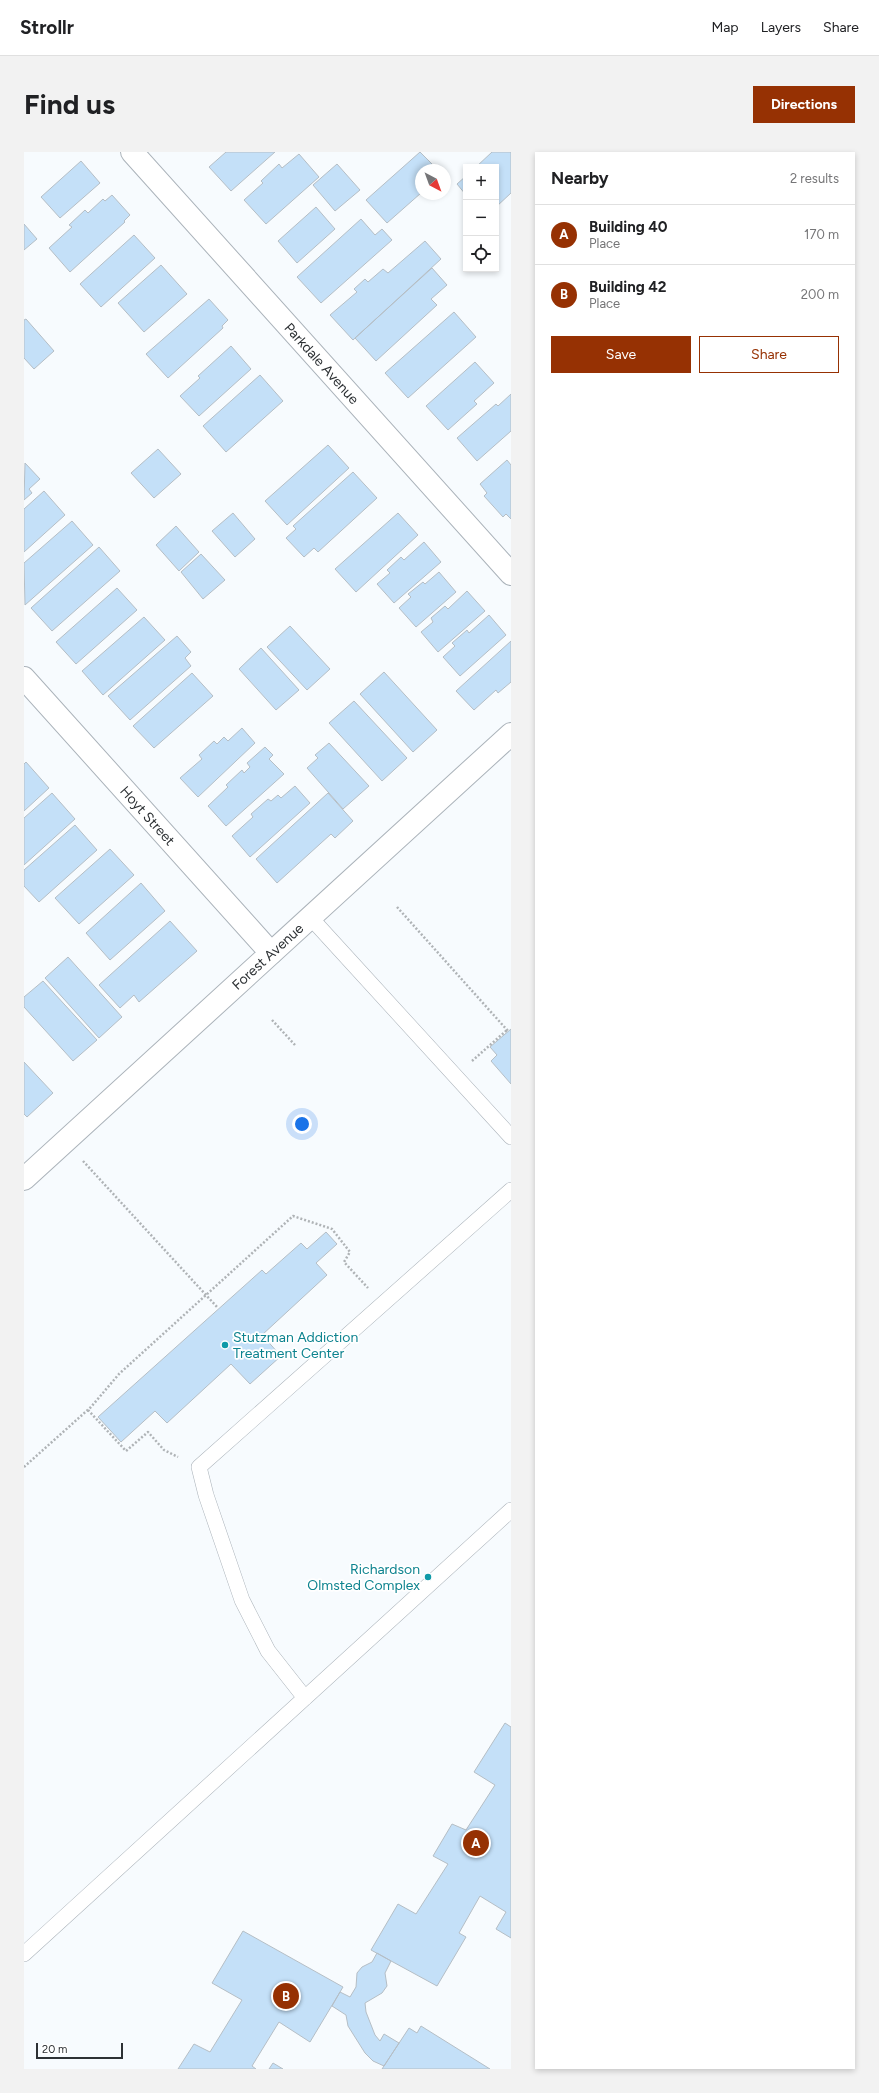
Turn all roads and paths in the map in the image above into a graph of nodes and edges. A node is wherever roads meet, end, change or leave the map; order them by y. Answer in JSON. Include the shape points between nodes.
{"nodes":[{"id":1,"x":132,"y":152,"type":"edge"},
{"id":2,"x":511,"y":574,"type":"edge"},
{"id":3,"x":24,"y":678,"type":"edge"},
{"id":4,"x":509,"y":741,"type":"edge"},
{"id":5,"x":397,"y":908,"type":"dead end"},
{"id":6,"x":310,"y":917,"type":"junction"},
{"id":7,"x":271,"y":953,"type":"junction"},
{"id":8,"x":272,"y":1020,"type":"dead end"},
{"id":9,"x":295,"y":1045,"type":"dead end"},
{"id":10,"x":466,"y":1066,"type":"dead end"},
{"id":11,"x":511,"y":1137,"type":"edge"},
{"id":12,"x":82,"y":1159,"type":"dead end"},
{"id":13,"x":24,"y":1179,"type":"edge"},
{"id":14,"x":511,"y":1190,"type":"edge"},
{"id":15,"x":372,"y":1292,"type":"dead end"},
{"id":16,"x":206,"y":1295,"type":"junction"},
{"id":17,"x":217,"y":1307,"type":"dead end"},
{"id":18,"x":88,"y":1410,"type":"junction"},
{"id":19,"x":164,"y":1450,"type":"dead end"},
{"id":20,"x":24,"y":1467,"type":"edge"},
{"id":21,"x":511,"y":1510,"type":"edge"},
{"id":22,"x":305,"y":1698,"type":"junction"},
{"id":23,"x":24,"y":1954,"type":"edge"}],
"edges":[{"from":1,"to":2,"type":"street","name":"Parkdale Avenue"},
{"from":3,"to":7,"type":"street","name":"Hoyt Street"},
{"from":4,"to":6,"type":"street","name":"Forest Avenue"},
{"from":5,"to":10,"type":"path","via":[[507,1030]]},
{"from":6,"to":7,"type":"street","name":"Forest Avenue"},
{"from":6,"to":11,"type":"lane"},
{"from":7,"to":13,"type":"street","name":"Forest Avenue"},
{"from":8,"to":9,"type":"path"},
{"from":12,"to":16,"type":"path"},
{"from":14,"to":22,"type":"lane","via":[[199,1468],[242,1600],[268,1650]]},
{"from":15,"to":16,"type":"path","via":[[344,1262],[350,1252],[332,1229],[293,1216]]},
{"from":16,"to":17,"type":"path"},
{"from":16,"to":18,"type":"path","via":[[119,1374]]},
{"from":18,"to":19,"type":"path","via":[[126,1451],[148,1432]]},
{"from":18,"to":20,"type":"path"},
{"from":21,"to":22,"type":"lane"},
{"from":22,"to":23,"type":"lane"}]}
